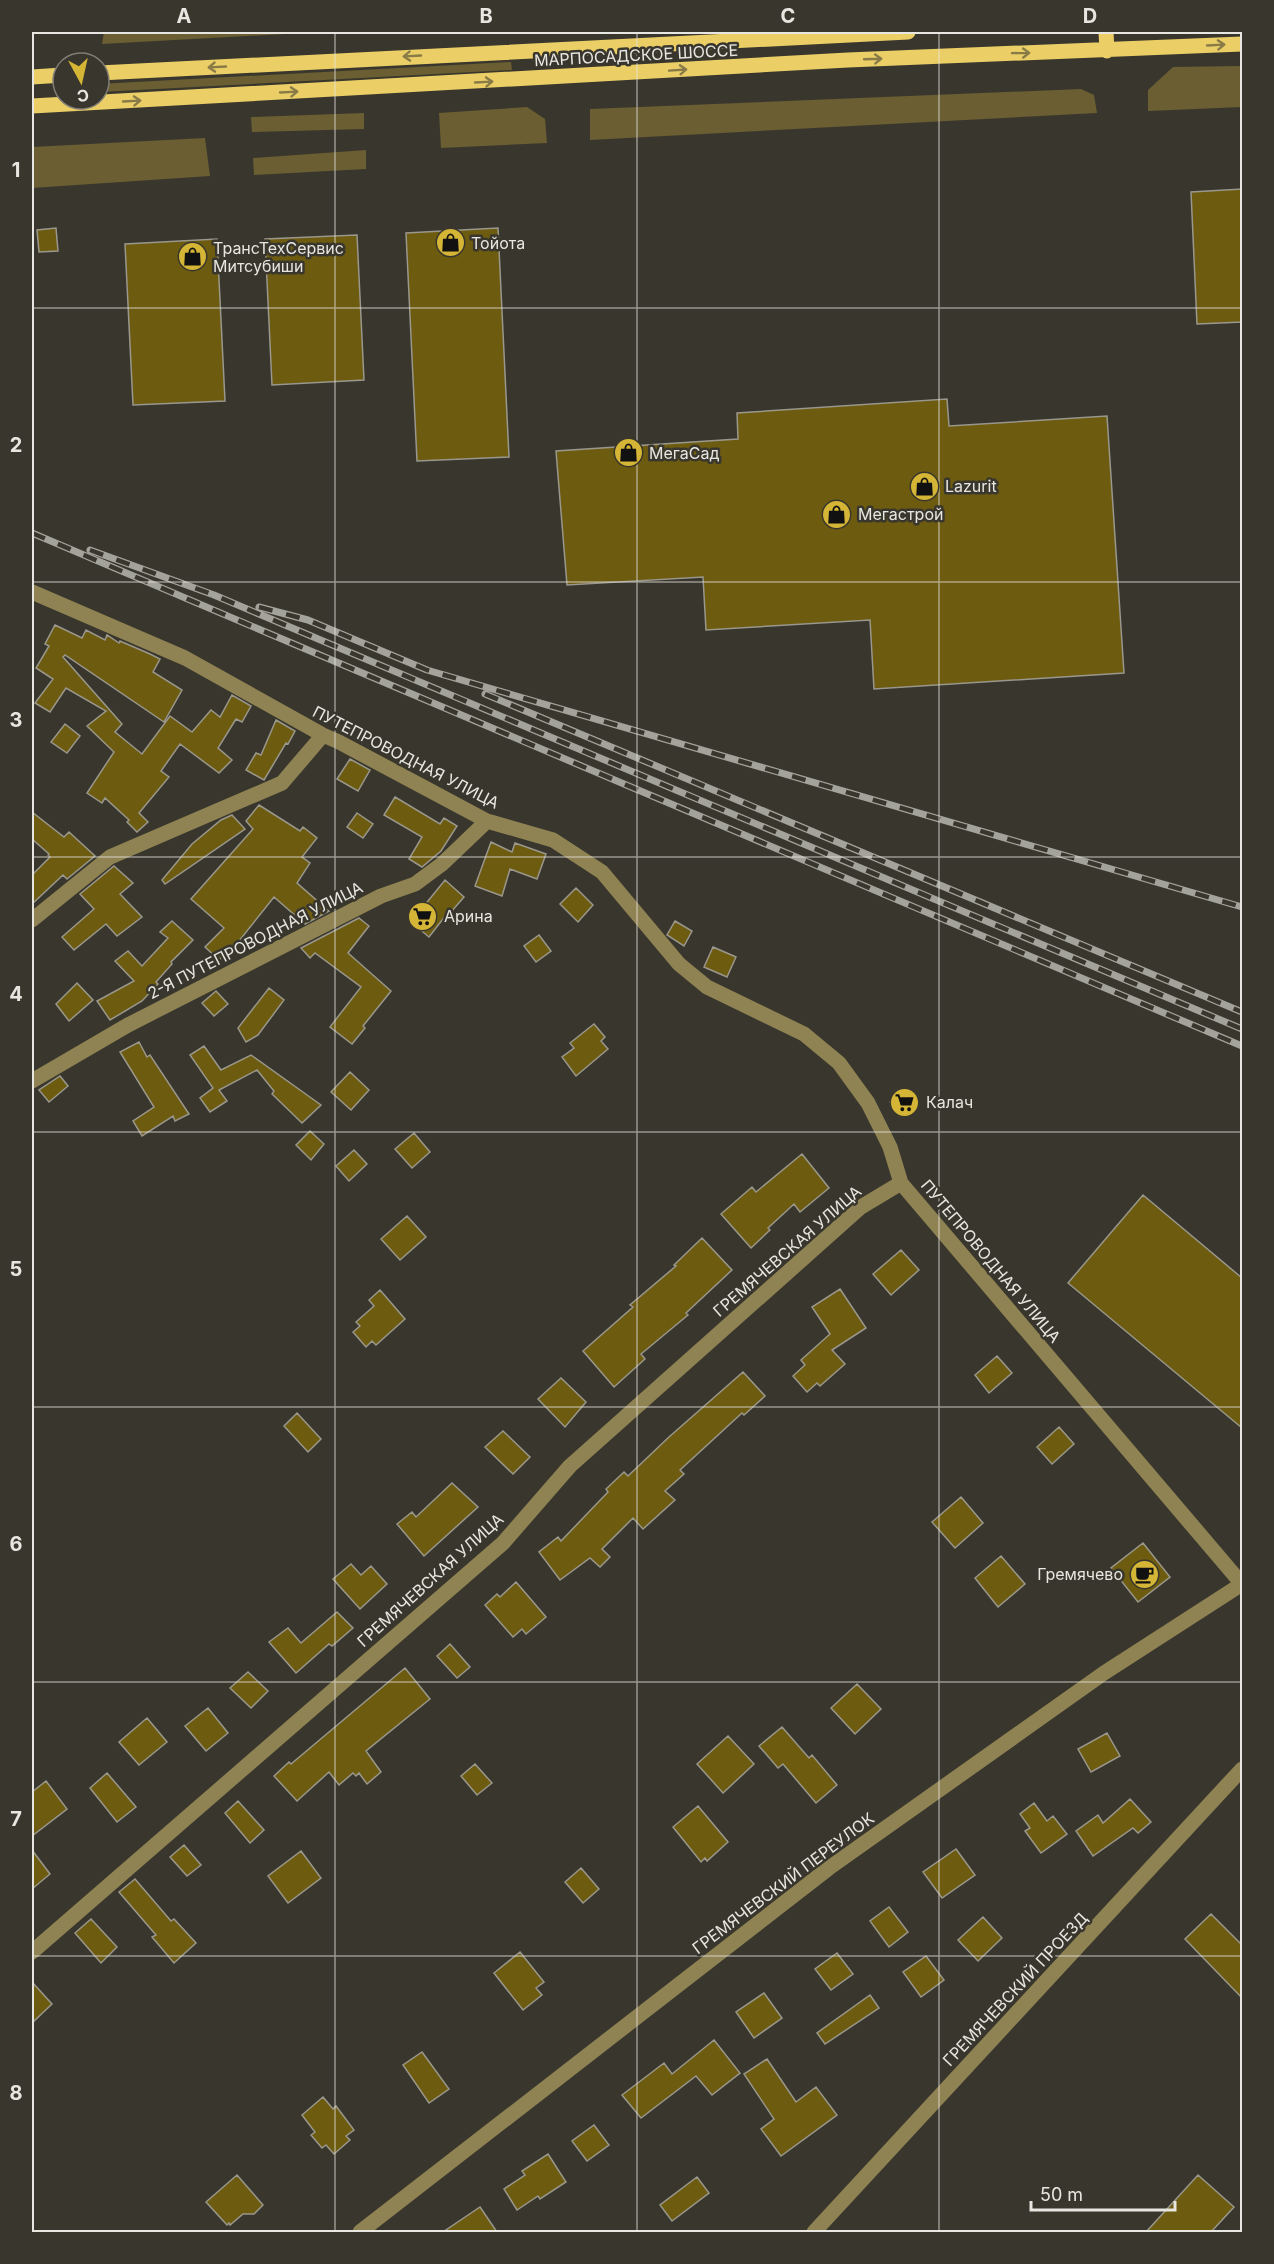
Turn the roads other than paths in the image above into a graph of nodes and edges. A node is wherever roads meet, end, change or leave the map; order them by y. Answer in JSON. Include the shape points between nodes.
{"nodes":[{"id":1,"x":908,"y":32,"type":"edge"},
{"id":2,"x":1106,"y":32,"type":"edge"},
{"id":3,"x":1242,"y":44,"type":"edge"},
{"id":4,"x":1107,"y":51,"type":"junction"},
{"id":5,"x":111,"y":72,"type":"edge"},
{"id":6,"x":51,"y":75,"type":"edge"},
{"id":7,"x":32,"y":76,"type":"edge"},
{"id":8,"x":32,"y":106,"type":"edge"},
{"id":9,"x":32,"y":592,"type":"edge"},
{"id":10,"x":322,"y":735,"type":"junction"},
{"id":11,"x":487,"y":821,"type":"junction"},
{"id":12,"x":32,"y":920,"type":"edge"},
{"id":13,"x":32,"y":1081,"type":"edge"},
{"id":14,"x":901,"y":1183,"type":"junction"},
{"id":15,"x":1242,"y":1584,"type":"edge"},
{"id":16,"x":1242,"y":1769,"type":"edge"},
{"id":17,"x":32,"y":1952,"type":"edge"},
{"id":18,"x":360,"y":2232,"type":"edge"},
{"id":19,"x":814,"y":2232,"type":"edge"}],
"edges":[{"from":1,"to":5,"type":"main road","name":"МАРПОСАДСКОЕ ШОССЕ","one_way":true},
{"from":2,"to":4,"type":"main road"},
{"from":4,"to":3,"type":"main road","name":"МАРПОСАДСКОЕ ШОССЕ","one_way":true},
{"from":8,"to":4,"type":"main road","name":"МАРПОСАДСКОЕ ШОССЕ","one_way":true,"via":[[848,60]]},
{"from":6,"to":7,"type":"main road"},
{"from":9,"to":10,"type":"street","name":"ПУТЕПРОВОДНАЯ УЛИЦА","via":[[186,658]]},
{"from":10,"to":11,"type":"street","name":"ПУТЕПРОВОДНАЯ УЛИЦА"},
{"from":10,"to":12,"type":"street","via":[[282,783],[110,857]]},
{"from":11,"to":13,"type":"street","name":"2-Я ПУТЕПРОВОДНАЯ УЛИЦА","via":[[415,884],[381,896],[128,1025]]},
{"from":11,"to":14,"type":"street","name":"ПУТЕПРОВОДНАЯ УЛИЦА","via":[[553,840],[602,872],[679,964],[707,987],[804,1034],[839,1063],[868,1103],[890,1147]]},
{"from":14,"to":15,"type":"street","name":"ПУТЕПРОВОДНАЯ УЛИЦА"},
{"from":14,"to":17,"type":"street","name":"ГРЕМЯЧЕВСКАЯ УЛИЦА","via":[[861,1207],[570,1466],[503,1543]]},
{"from":15,"to":18,"type":"street","name":"ГРЕМЯЧЕВСКИЙ ПЕРЕУЛОК","via":[[1104,1673],[829,1868]]},
{"from":16,"to":19,"type":"street","name":"ГРЕМЯЧЕВСКИЙ ПРОЕЗД"}]}
